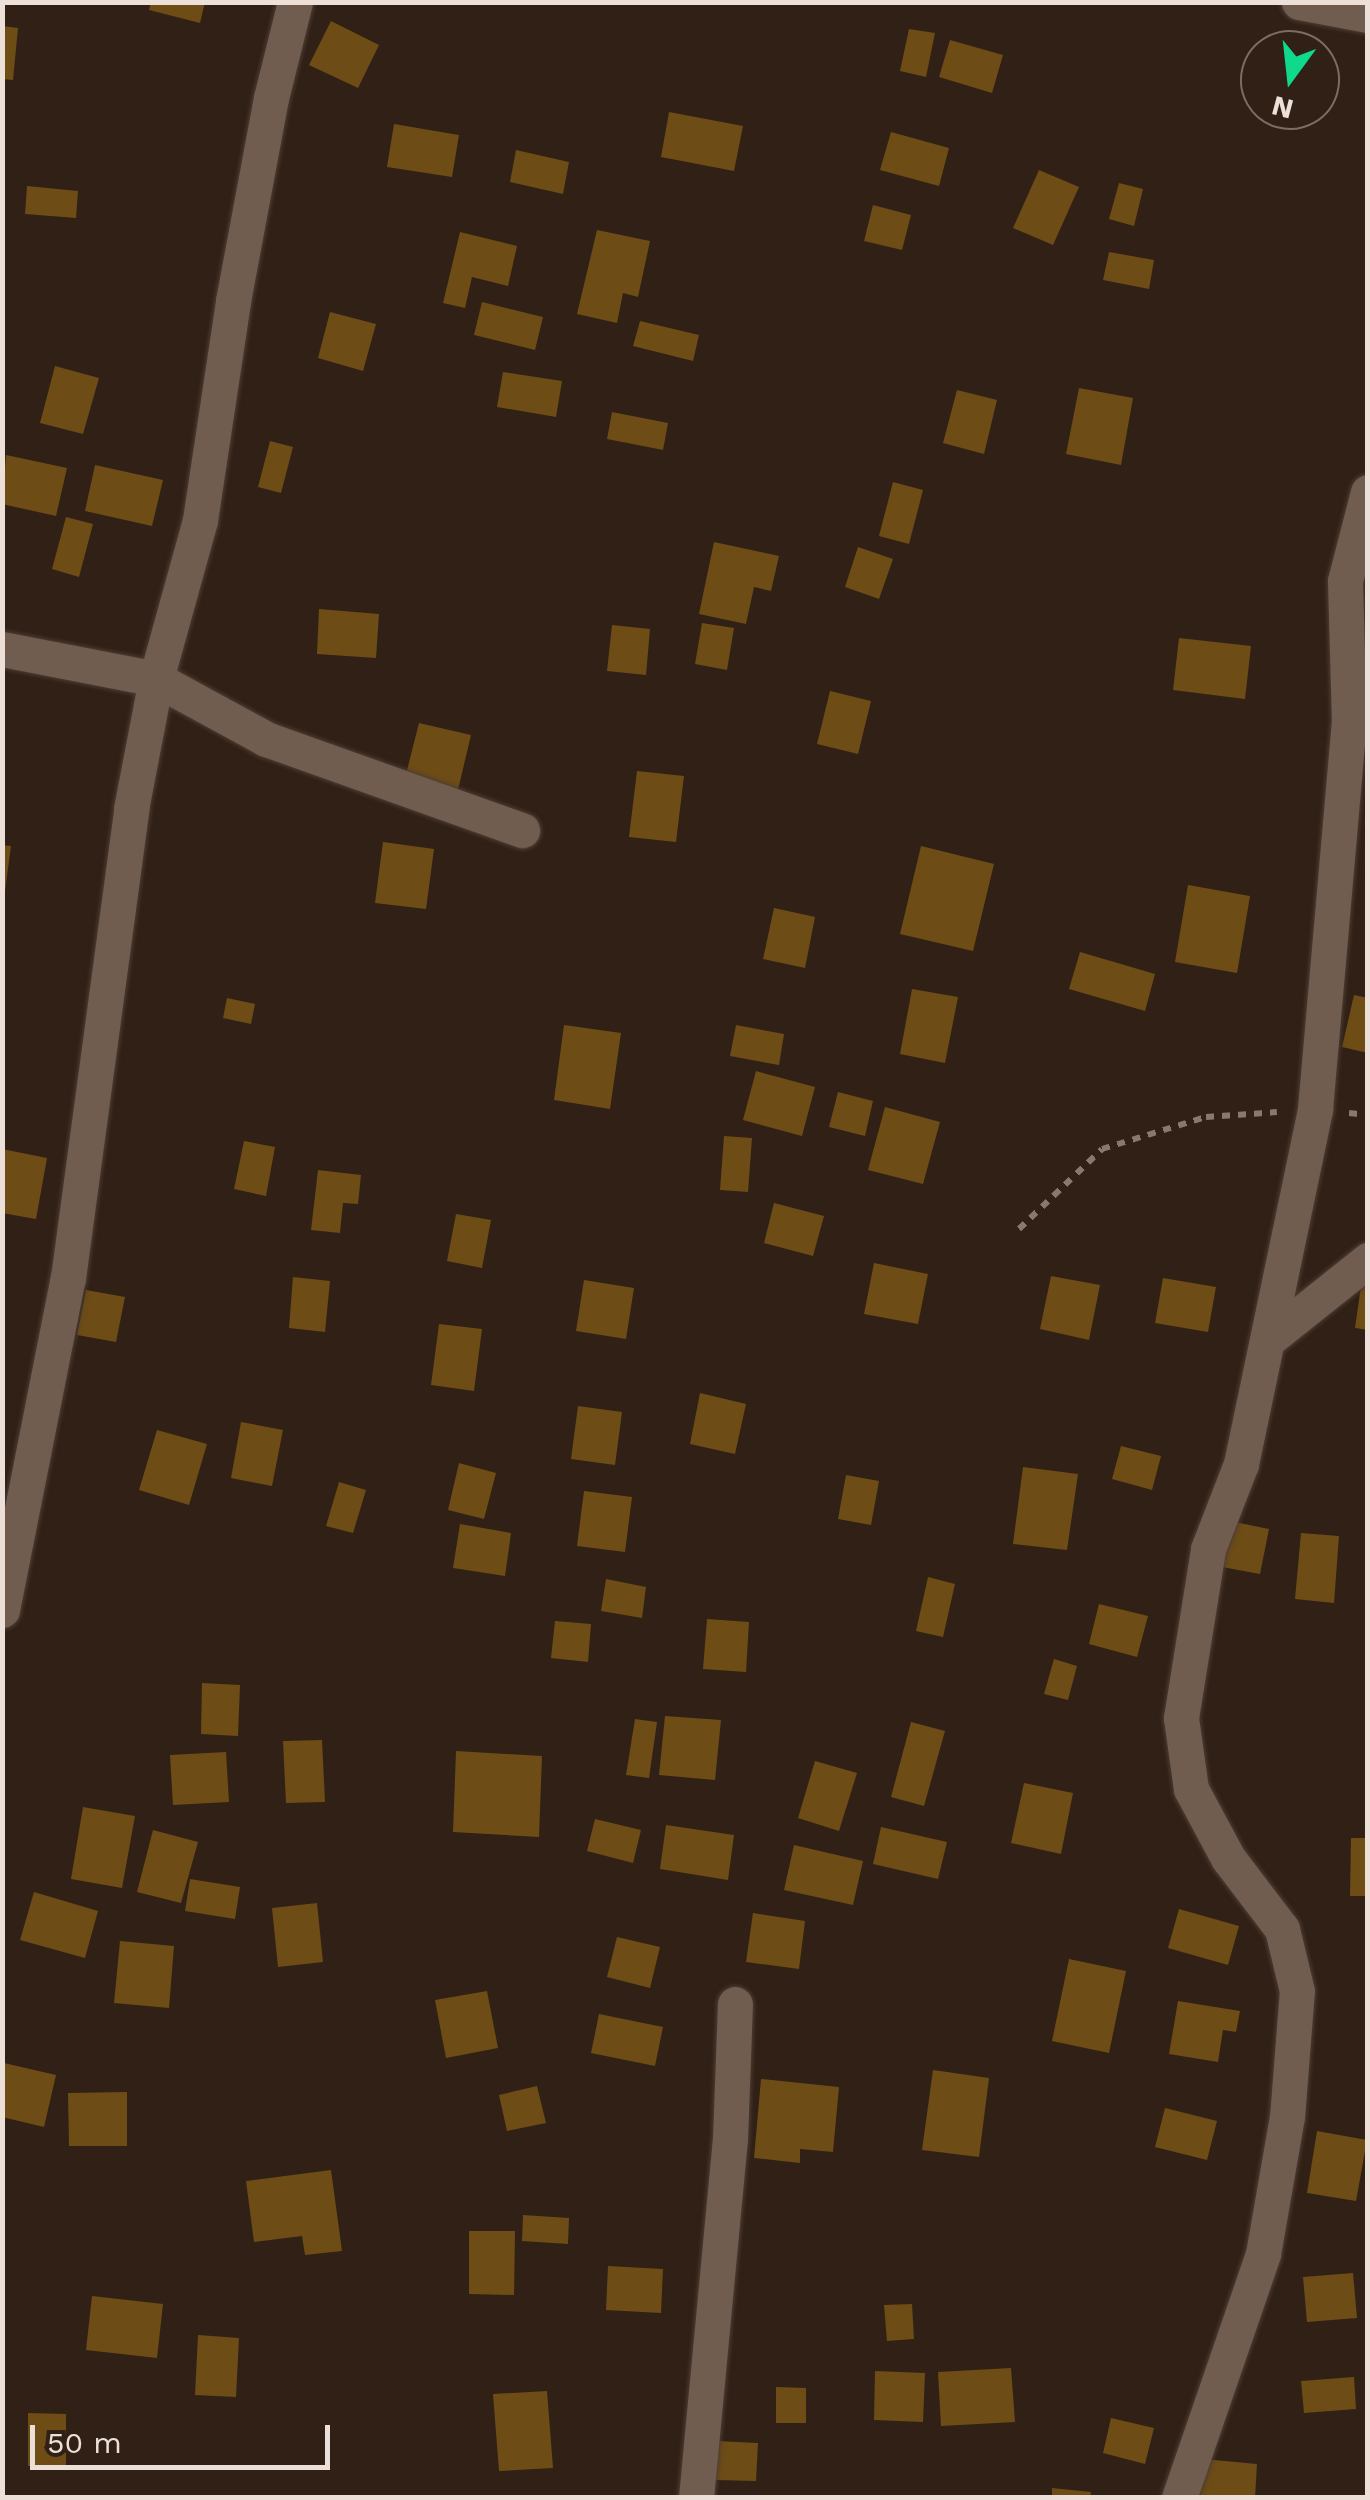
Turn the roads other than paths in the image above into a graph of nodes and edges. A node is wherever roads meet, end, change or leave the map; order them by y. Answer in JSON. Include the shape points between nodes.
{"nodes":[{"id":1,"x":294,"y":2,"type":"edge"},
{"id":2,"x":1298,"y":2,"type":"edge"},
{"id":3,"x":1368,"y":16,"type":"edge"},
{"id":4,"x":1368,"y":492,"type":"edge"},
{"id":5,"x":2,"y":649,"type":"edge"},
{"id":6,"x":156,"y":679,"type":"junction"},
{"id":7,"x":1358,"y":720,"type":"edge"},
{"id":8,"x":522,"y":830,"type":"dead end"},
{"id":9,"x":1368,"y":1260,"type":"edge"},
{"id":10,"x":1269,"y":1339,"type":"junction"},
{"id":11,"x":2,"y":1610,"type":"edge"},
{"id":12,"x":735,"y":2004,"type":"dead end"},
{"id":13,"x":704,"y":2491,"type":"edge"},
{"id":14,"x":1179,"y":2498,"type":"edge"}],
"edges":[{"from":1,"to":6,"type":"street","via":[[233,302],[200,520]]},
{"from":2,"to":3,"type":"street"},
{"from":4,"to":7,"type":"street","via":[[1345,580]]},
{"from":5,"to":6,"type":"street"},
{"from":6,"to":8,"type":"street","via":[[266,739]]},
{"from":6,"to":11,"type":"street","via":[[68,1278]]},
{"from":7,"to":10,"type":"street","via":[[1315,1108]]},
{"from":9,"to":10,"type":"street"},
{"from":10,"to":14,"type":"street","via":[[1241,1464],[1208,1549],[1181,1718],[1191,1788],[1228,1858],[1282,1929],[1296,2009],[1287,2117],[1263,2254]]},
{"from":12,"to":13,"type":"street"}]}
